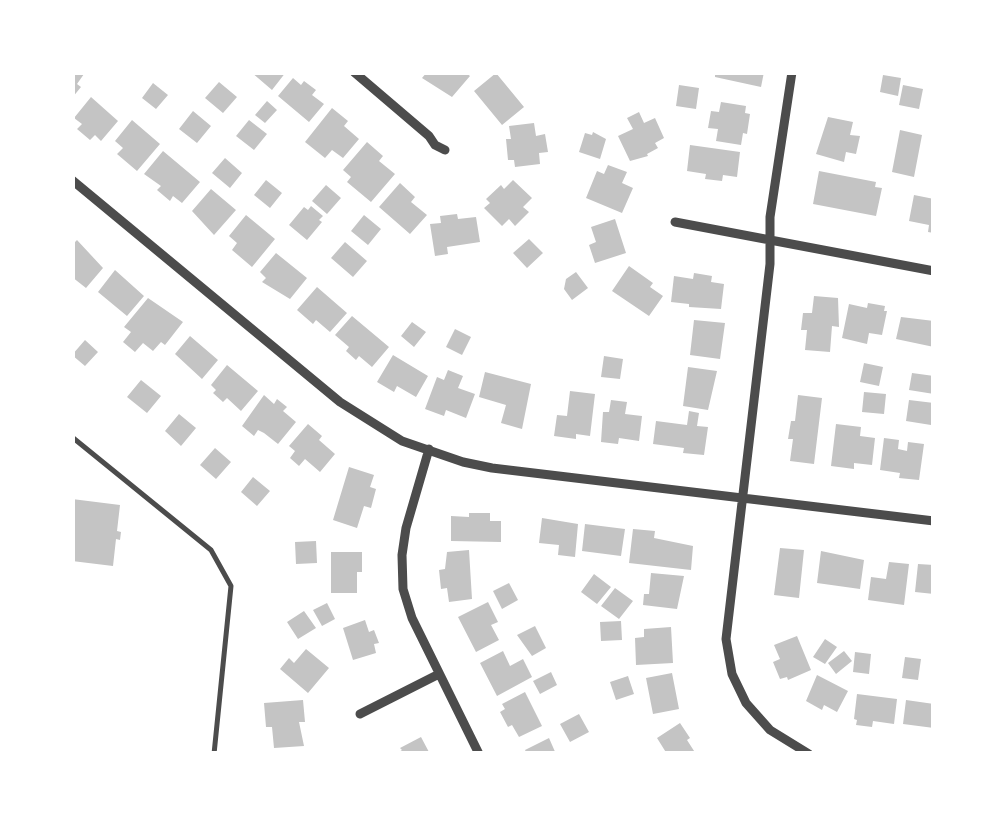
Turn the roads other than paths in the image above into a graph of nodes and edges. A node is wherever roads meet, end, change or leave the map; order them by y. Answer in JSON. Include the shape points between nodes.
{"nodes":[{"id":1,"x":354,"y":72,"type":"edge"},
{"id":2,"x":792,"y":72,"type":"edge"},
{"id":3,"x":445,"y":150,"type":"dead end"},
{"id":4,"x":72,"y":180,"type":"edge"},
{"id":5,"x":675,"y":222,"type":"dead end"},
{"id":6,"x":770,"y":240,"type":"junction"},
{"id":7,"x":934,"y":271,"type":"edge"},
{"id":8,"x":72,"y":436,"type":"edge"},
{"id":9,"x":428,"y":449,"type":"junction"},
{"id":10,"x":744,"y":497,"type":"junction"},
{"id":11,"x":934,"y":521,"type":"edge"},
{"id":12,"x":439,"y":674,"type":"junction"},
{"id":13,"x":360,"y":714,"type":"dead end"},
{"id":14,"x":214,"y":754,"type":"edge"},
{"id":15,"x":479,"y":754,"type":"edge"},
{"id":16,"x":809,"y":754,"type":"edge"}],
"edges":[{"from":1,"to":3,"type":"street"},
{"from":2,"to":6,"type":"street"},
{"from":4,"to":9,"type":"street","via":[[340,402]]},
{"from":5,"to":6,"type":"street"},
{"from":6,"to":7,"type":"street"},
{"from":6,"to":10,"type":"street"},
{"from":8,"to":14,"type":"lane","via":[[211,550],[230,586]]},
{"from":9,"to":10,"type":"street","via":[[492,468]]},
{"from":9,"to":12,"type":"street","via":[[402,570],[412,618]]},
{"from":10,"to":11,"type":"street"},
{"from":10,"to":16,"type":"street","via":[[727,622],[732,674],[770,730]]},
{"from":12,"to":13,"type":"street"},
{"from":12,"to":15,"type":"street"}]}
